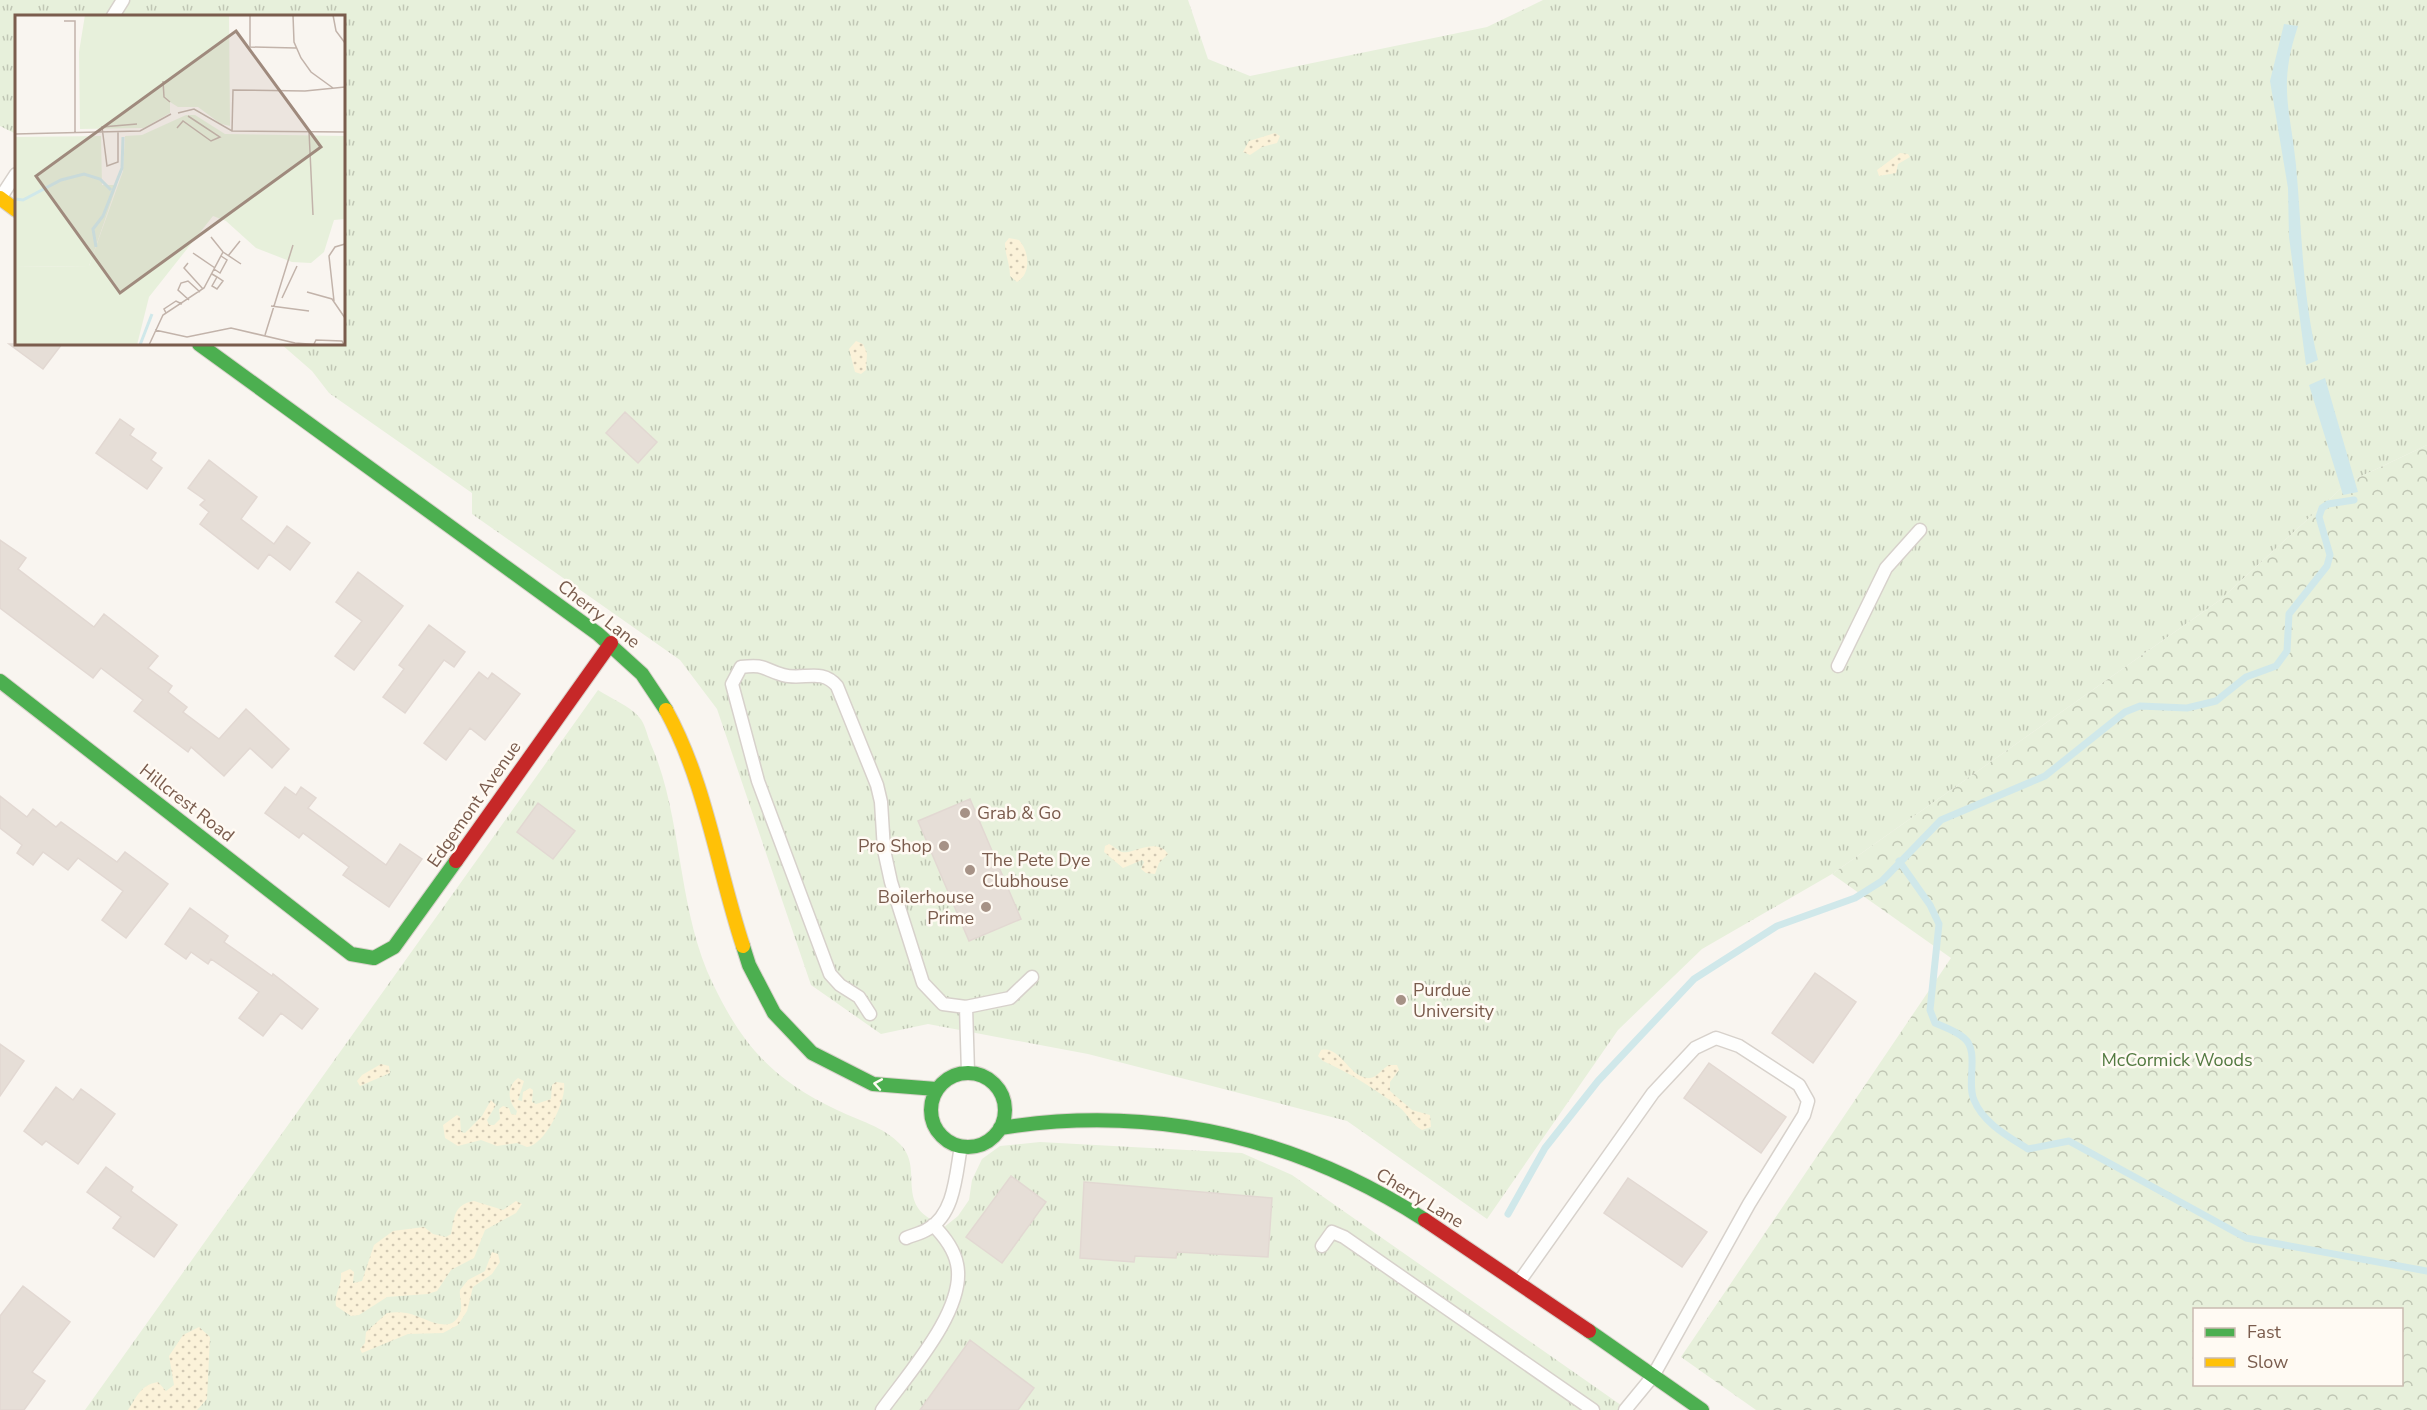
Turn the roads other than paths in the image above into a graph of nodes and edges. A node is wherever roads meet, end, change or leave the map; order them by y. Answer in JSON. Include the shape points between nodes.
{"nodes":[{"id":1,"x":123,"y":0,"type":"edge"},
{"id":2,"x":114,"y":15,"type":"edge"},
{"id":3,"x":15,"y":176,"type":"edge"},
{"id":4,"x":0,"y":198,"type":"edge"},
{"id":5,"x":15,"y":209,"type":"edge"},
{"id":6,"x":200,"y":345,"type":"edge"},
{"id":7,"x":1920,"y":530,"type":"dead end"},
{"id":8,"x":610,"y":643,"type":"junction"},
{"id":9,"x":1838,"y":666,"type":"dead end"},
{"id":10,"x":0,"y":681,"type":"edge"},
{"id":11,"x":351,"y":954,"type":"joint"},
{"id":12,"x":1032,"y":977,"type":"dead end"},
{"id":13,"x":966,"y":1007,"type":"junction"},
{"id":14,"x":870,"y":1014,"type":"dead end"},
{"id":15,"x":803,"y":1048,"type":"junction"},
{"id":16,"x":968,"y":1072,"type":"junction"},
{"id":17,"x":832,"y":1079,"type":"dead end"},
{"id":18,"x":936,"y":1089,"type":"junction"},
{"id":19,"x":1003,"y":1099,"type":"junction"},
{"id":20,"x":1020,"y":1105,"type":"dead end"},
{"id":21,"x":1039,"y":1109,"type":"dead end"},
{"id":22,"x":914,"y":1112,"type":"dead end"},
{"id":23,"x":1079,"y":1118,"type":"junction"},
{"id":24,"x":932,"y":1119,"type":"junction"},
{"id":25,"x":1000,"y":1128,"type":"junction"},
{"id":26,"x":961,"y":1146,"type":"junction"},
{"id":27,"x":933,"y":1225,"type":"junction"},
{"id":28,"x":906,"y":1238,"type":"dead end"},
{"id":29,"x":1322,"y":1246,"type":"dead end"},
{"id":30,"x":1518,"y":1283,"type":"junction"},
{"id":31,"x":1653,"y":1376,"type":"junction"},
{"id":32,"x":882,"y":1410,"type":"edge"},
{"id":33,"x":1593,"y":1410,"type":"edge"},
{"id":34,"x":1625,"y":1410,"type":"edge"},
{"id":35,"x":1701,"y":1410,"type":"edge"}],
"edges":[{"from":1,"to":2,"type":"lane"},
{"from":3,"to":4,"type":"lane"},
{"from":4,"to":5,"type":"street"},
{"from":6,"to":8,"type":"street","name":"Cherry Lane"},
{"from":7,"to":9,"type":"lane","via":[[1886,568]]},
{"from":8,"to":11,"type":"street","name":"Edgemont Avenue","via":[[394,947],[383,956],[367,960]]},
{"from":8,"to":15,"type":"street","name":"Cherry Lane","via":[[658,694],[678,731],[701,795],[747,963],[786,1030]]},
{"from":10,"to":11,"type":"street","name":"Hillcrest Road"},
{"from":12,"to":13,"type":"lane","via":[[1010,998]]},
{"from":13,"to":14,"type":"lane","via":[[943,1004],[923,982],[891,882],[877,785],[837,686],[830,677],[786,676],[759,664],[741,668],[732,684],[758,781],[830,974],[859,997]]},
{"from":13,"to":16,"type":"lane"},
{"from":15,"to":17,"type":"street","name":"Cherry Lane"},
{"from":18,"to":15,"type":"street","name":"Cherry Lane","one_way":true,"via":[[865,1082]]},
{"from":16,"to":18,"type":"street","via":[[956,1074]]},
{"from":16,"to":19,"type":"street","via":[[990,1080]]},
{"from":18,"to":24,"type":"street","via":[[930,1109]]},
{"from":19,"to":20,"type":"street"},
{"from":19,"to":25,"type":"street","via":[[1004,1119]]},
{"from":21,"to":23,"type":"street","name":"Cherry Lane"},
{"from":22,"to":24,"type":"street"},
{"from":23,"to":25,"type":"street","name":"Cherry Lane"},
{"from":23,"to":30,"type":"street","name":"Cherry Lane","via":[[1177,1124],[1260,1141],[1342,1173],[1418,1216]]},
{"from":24,"to":26,"type":"street","via":[[942,1137]]},
{"from":25,"to":26,"type":"street","via":[[983,1144]]},
{"from":26,"to":27,"type":"lane","via":[[954,1188],[941,1218]]},
{"from":27,"to":28,"type":"lane"},
{"from":27,"to":32,"type":"lane","via":[[946,1238],[958,1265],[954,1298],[946,1321]]},
{"from":29,"to":33,"type":"lane","via":[[1332,1232],[1344,1238]]},
{"from":30,"to":31,"type":"street","name":"Cherry Lane"},
{"from":30,"to":31,"type":"lane","via":[[1653,1093],[1695,1048],[1716,1038],[1739,1046],[1799,1085],[1808,1101],[1804,1115],[1749,1204]]},
{"from":31,"to":34,"type":"lane"},
{"from":31,"to":35,"type":"street","name":"Cherry Lane"}]}
